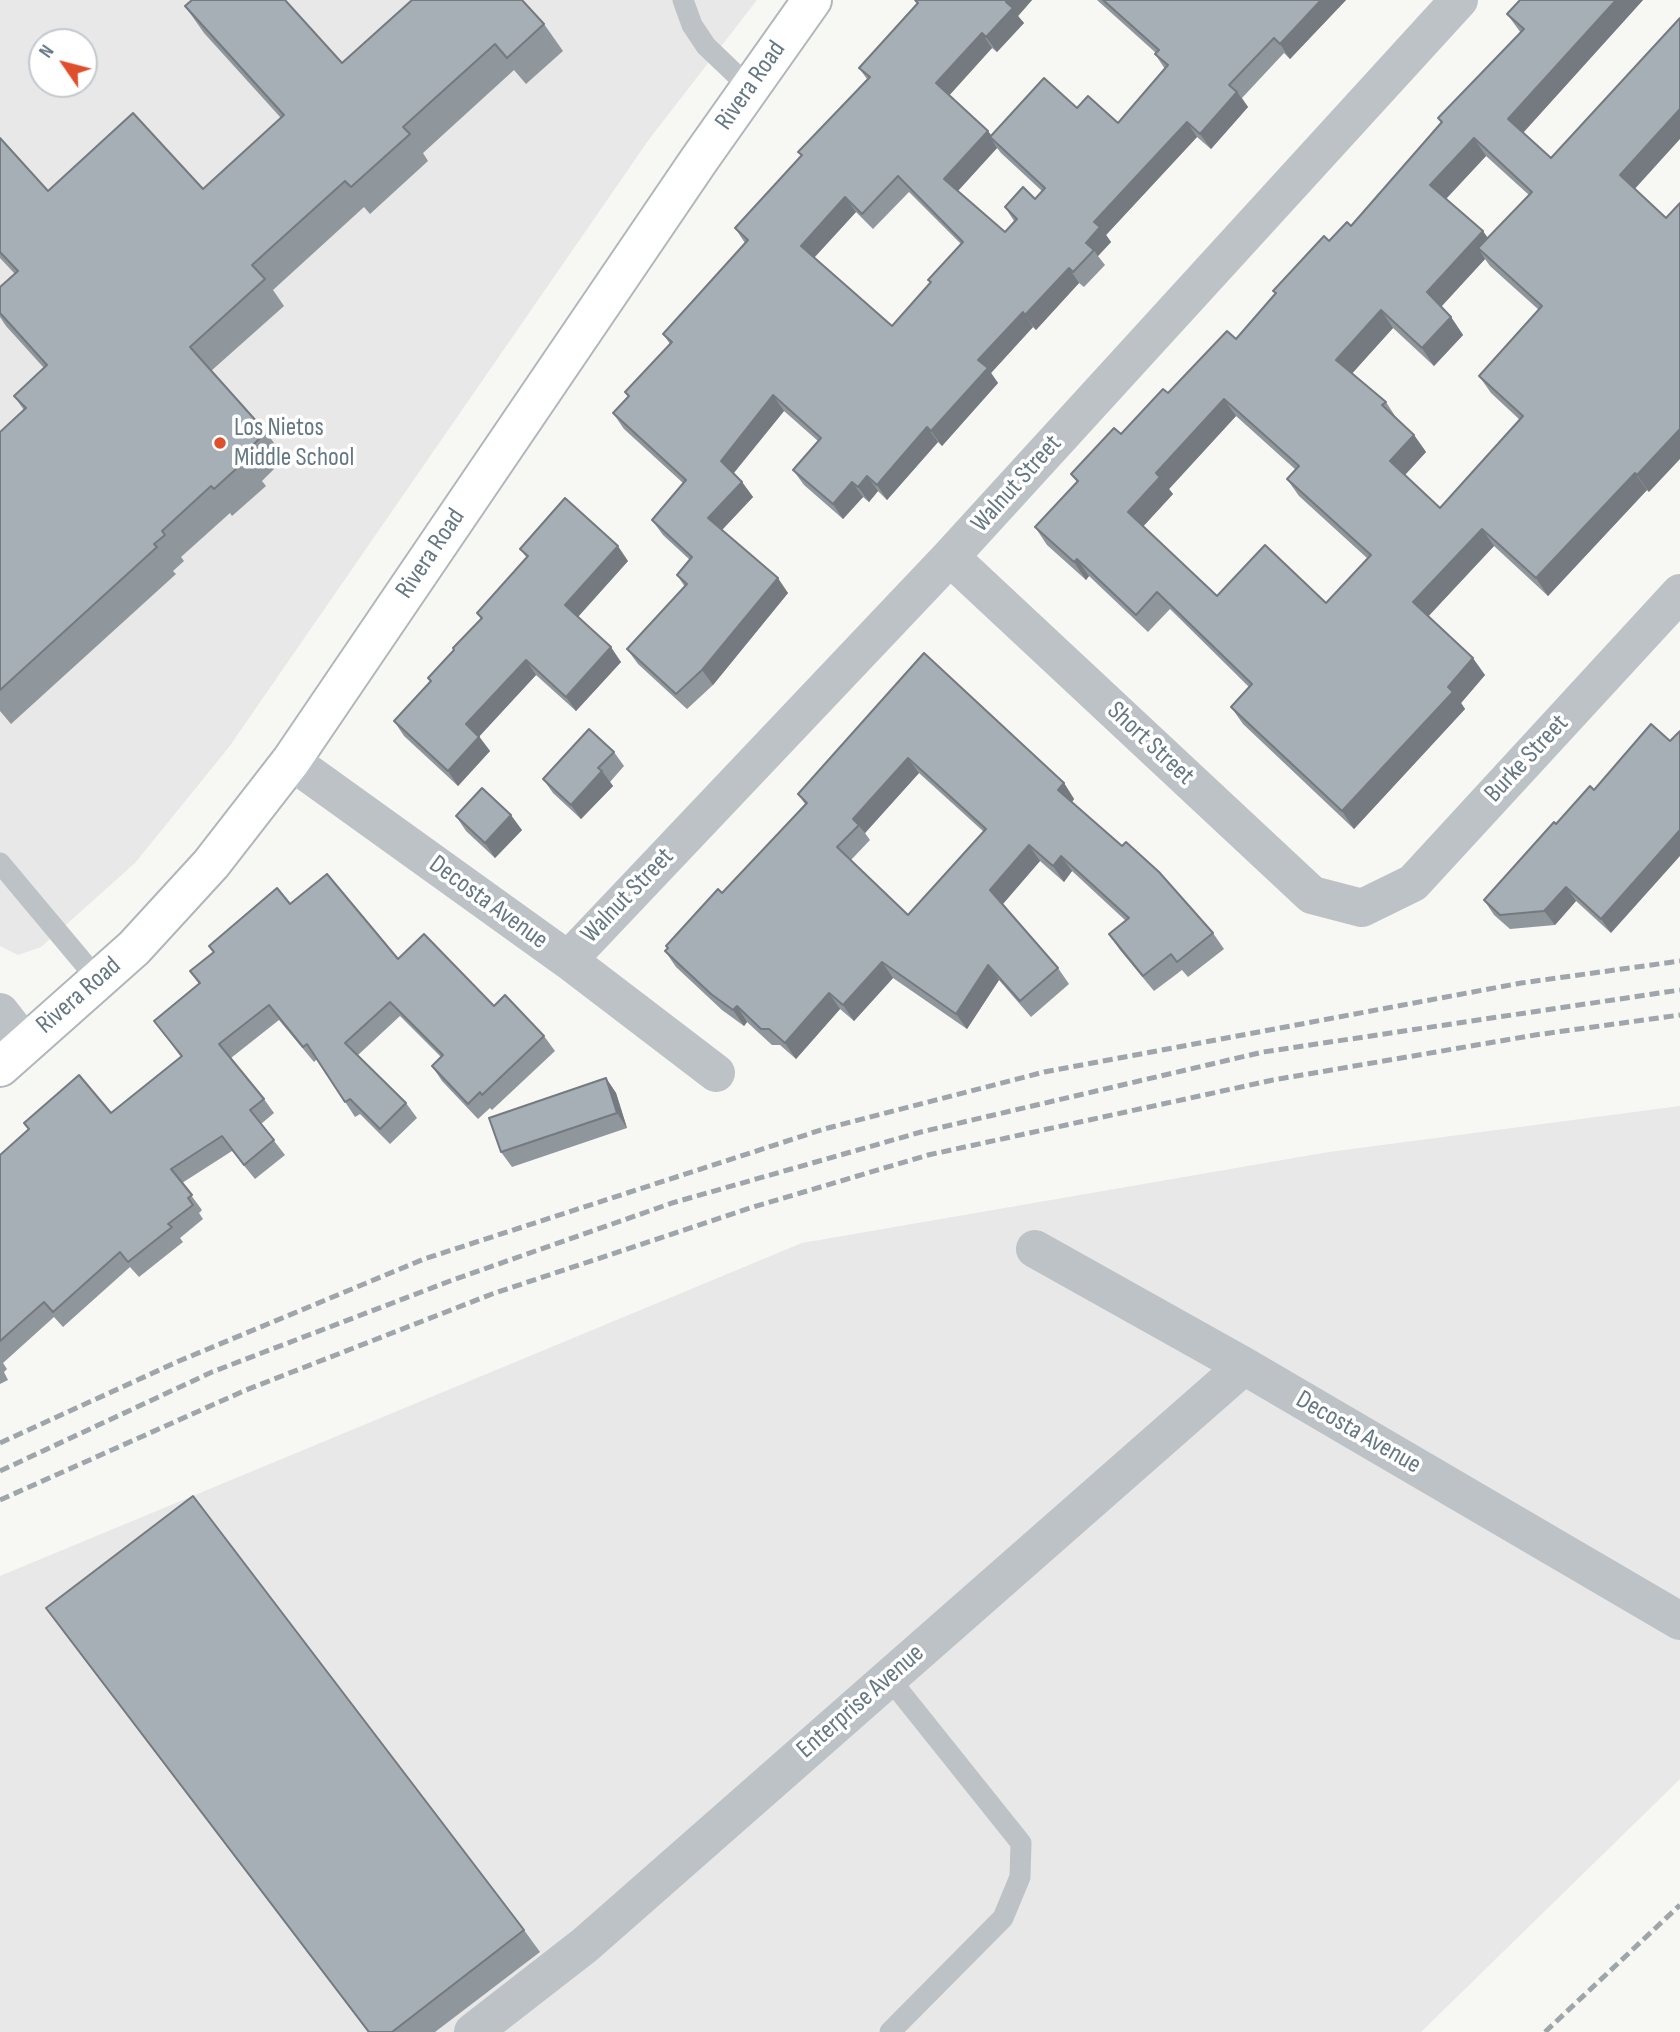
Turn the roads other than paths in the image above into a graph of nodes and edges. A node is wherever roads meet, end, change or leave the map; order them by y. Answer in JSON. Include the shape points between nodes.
{"nodes":[{"id":1,"x":683,"y":0,"type":"edge"},
{"id":2,"x":812,"y":0,"type":"edge"},
{"id":3,"x":1459,"y":0,"type":"edge"},
{"id":4,"x":750,"y":88,"type":"junction"},
{"id":5,"x":950,"y":557,"type":"junction"},
{"id":6,"x":1680,"y":593,"type":"edge"},
{"id":7,"x":291,"y":761,"type":"junction"},
{"id":8,"x":0,"y":863,"type":"edge"},
{"id":9,"x":1362,"y":908,"type":"joint"},
{"id":10,"x":568,"y":960,"type":"junction"},
{"id":11,"x":98,"y":980,"type":"junction"},
{"id":12,"x":0,"y":1012,"type":"edge"},
{"id":13,"x":13,"y":1055,"type":"edge"},
{"id":14,"x":716,"y":1073,"type":"dead end"},
{"id":15,"x":1035,"y":1249,"type":"dead end"},
{"id":16,"x":1244,"y":1366,"type":"junction"},
{"id":17,"x":1680,"y":1621,"type":"edge"},
{"id":18,"x":889,"y":1678,"type":"junction"},
{"id":19,"x":473,"y":2032,"type":"edge"},
{"id":20,"x":890,"y":2032,"type":"edge"}],
"edges":[{"from":1,"to":4,"type":"lane","via":[[706,46]]},
{"from":2,"to":4,"type":"street","name":"Rivera Road"},
{"from":3,"to":5,"type":"street","name":"Walnut Street"},
{"from":4,"to":7,"type":"street","name":"Rivera Road"},
{"from":5,"to":9,"type":"street","name":"Short Street","via":[[1312,895]]},
{"from":5,"to":10,"type":"street","name":"Walnut Street"},
{"from":6,"to":9,"type":"street","name":"Burke Street","via":[[1413,883]]},
{"from":7,"to":10,"type":"street","name":"Decosta Avenue"},
{"from":7,"to":11,"type":"street","name":"Rivera Road","via":[[211,864]]},
{"from":8,"to":11,"type":"lane"},
{"from":10,"to":14,"type":"street","name":"Decosta Avenue"},
{"from":11,"to":13,"type":"street","name":"Rivera Road"},
{"from":12,"to":13,"type":"street"},
{"from":15,"to":16,"type":"street","name":"Decosta Avenue"},
{"from":16,"to":17,"type":"street","name":"Decosta Avenue"},
{"from":16,"to":18,"type":"street","name":"Enterprise Avenue"},
{"from":18,"to":19,"type":"street","name":"Enterprise Avenue","via":[[585,1945]]},
{"from":18,"to":20,"type":"lane","via":[[1021,1843],[1020,1877],[1003,1918]]}]}
